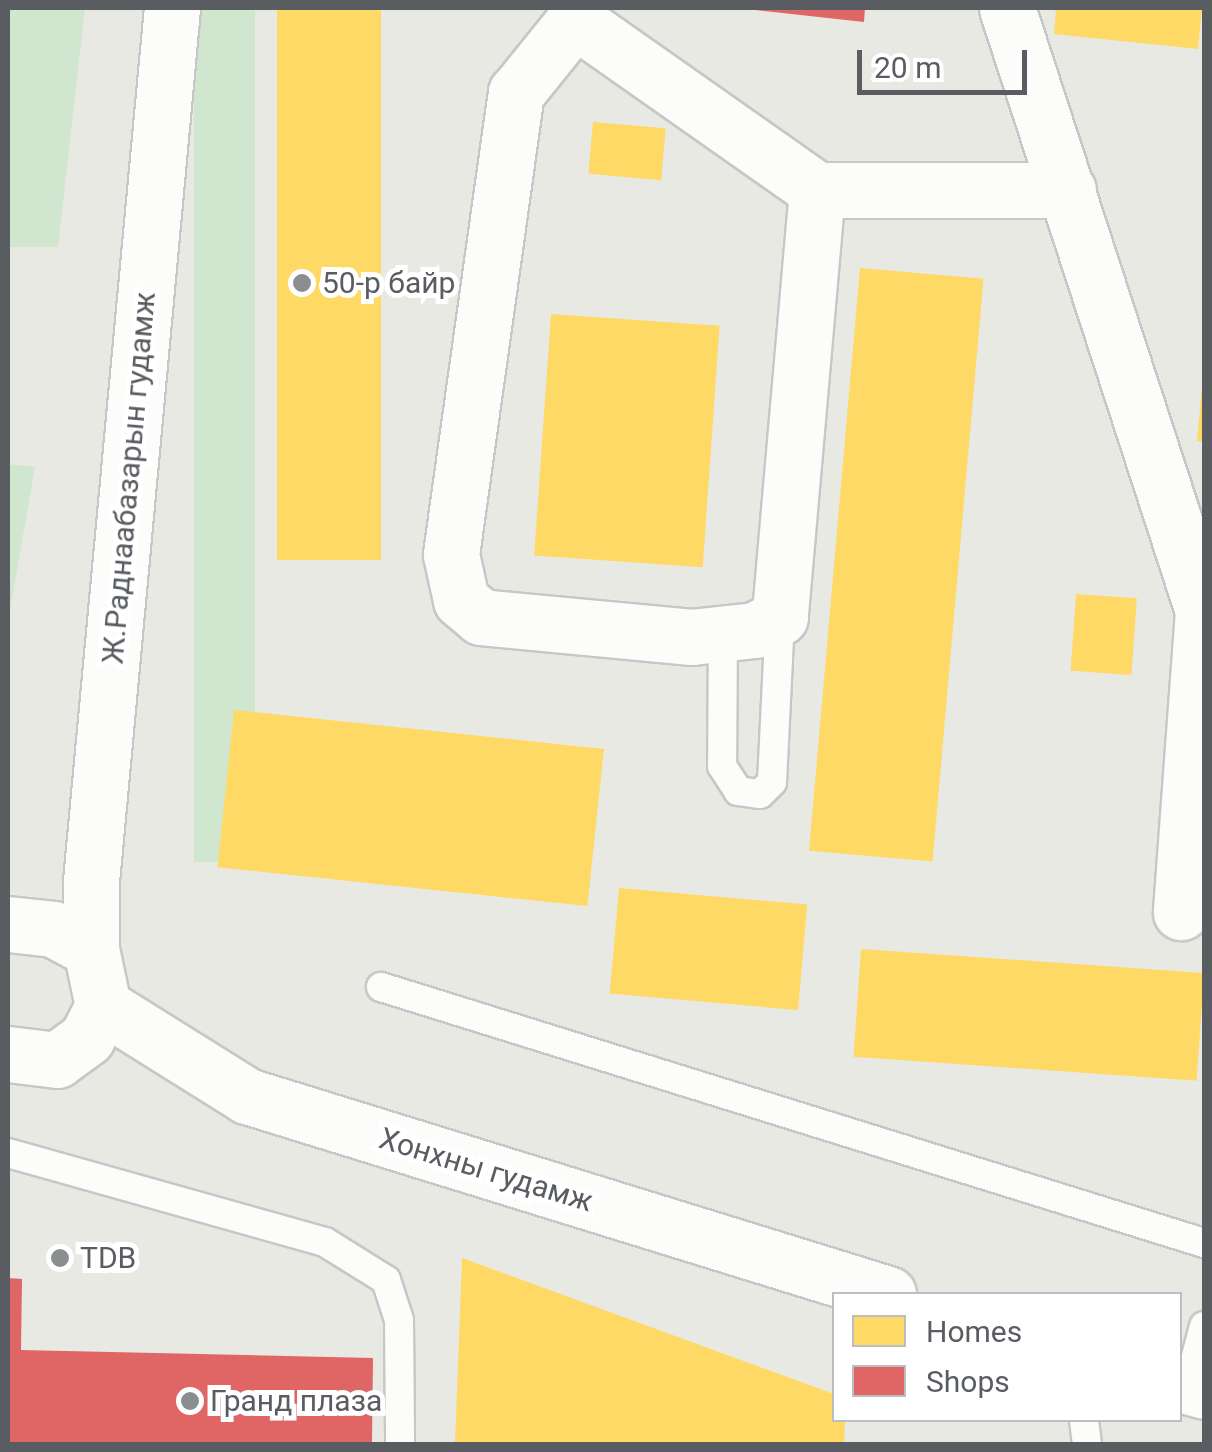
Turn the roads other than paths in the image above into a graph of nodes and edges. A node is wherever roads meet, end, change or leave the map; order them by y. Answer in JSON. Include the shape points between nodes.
{"nodes":[{"id":1,"x":172,"y":8,"type":"edge"},
{"id":2,"x":1007,"y":8,"type":"edge"},
{"id":3,"x":576,"y":14,"type":"edge"},
{"id":4,"x":817,"y":190,"type":"junction"},
{"id":5,"x":1068,"y":190,"type":"junction"},
{"id":6,"x":1190,"y":523,"type":"edge"},
{"id":7,"x":780,"y":617,"type":"junction"},
{"id":8,"x":723,"y":634,"type":"junction"},
{"id":9,"x":1181,"y":912,"type":"dead end"},
{"id":10,"x":8,"y":924,"type":"edge"},
{"id":11,"x":91,"y":949,"type":"junction"},
{"id":12,"x":381,"y":987,"type":"dead end"},
{"id":13,"x":103,"y":1006,"type":"junction"},
{"id":14,"x":8,"y":1054,"type":"edge"},
{"id":15,"x":8,"y":1153,"type":"edge"},
{"id":16,"x":1204,"y":1243,"type":"edge"},
{"id":17,"x":882,"y":1292,"type":"edge"},
{"id":18,"x":1204,"y":1326,"type":"edge"},
{"id":19,"x":1191,"y":1387,"type":"edge"},
{"id":20,"x":400,"y":1444,"type":"edge"}],
"edges":[{"from":1,"to":11,"type":"street","name":"Ж.Раднаабазарын гудамж"},
{"from":2,"to":5,"type":"street"},
{"from":3,"to":4,"type":"street"},
{"from":3,"to":8,"type":"street","via":[[516,93],[451,554],[461,600],[481,617],[692,637]]},
{"from":4,"to":5,"type":"street"},
{"from":4,"to":7,"type":"street"},
{"from":5,"to":6,"type":"street"},
{"from":6,"to":9,"type":"street","via":[[1203,611]]},
{"from":7,"to":8,"type":"street","via":[[755,630]]},
{"from":7,"to":8,"type":"lane","via":[[772,782],[760,794],[738,791],[722,766]]},
{"from":10,"to":11,"type":"street","via":[[52,929]]},
{"from":11,"to":13,"type":"street","name":"Ж.Раднаабазарын гудамж"},
{"from":12,"to":16,"type":"lane"},
{"from":13,"to":14,"type":"street","via":[[88,1038],[57,1060]]},
{"from":13,"to":17,"type":"street","name":"Хонхны гудамж","via":[[247,1096]]},
{"from":15,"to":20,"type":"lane","via":[[326,1242],[386,1280],[399,1320]]},
{"from":18,"to":19,"type":"lane"}]}
